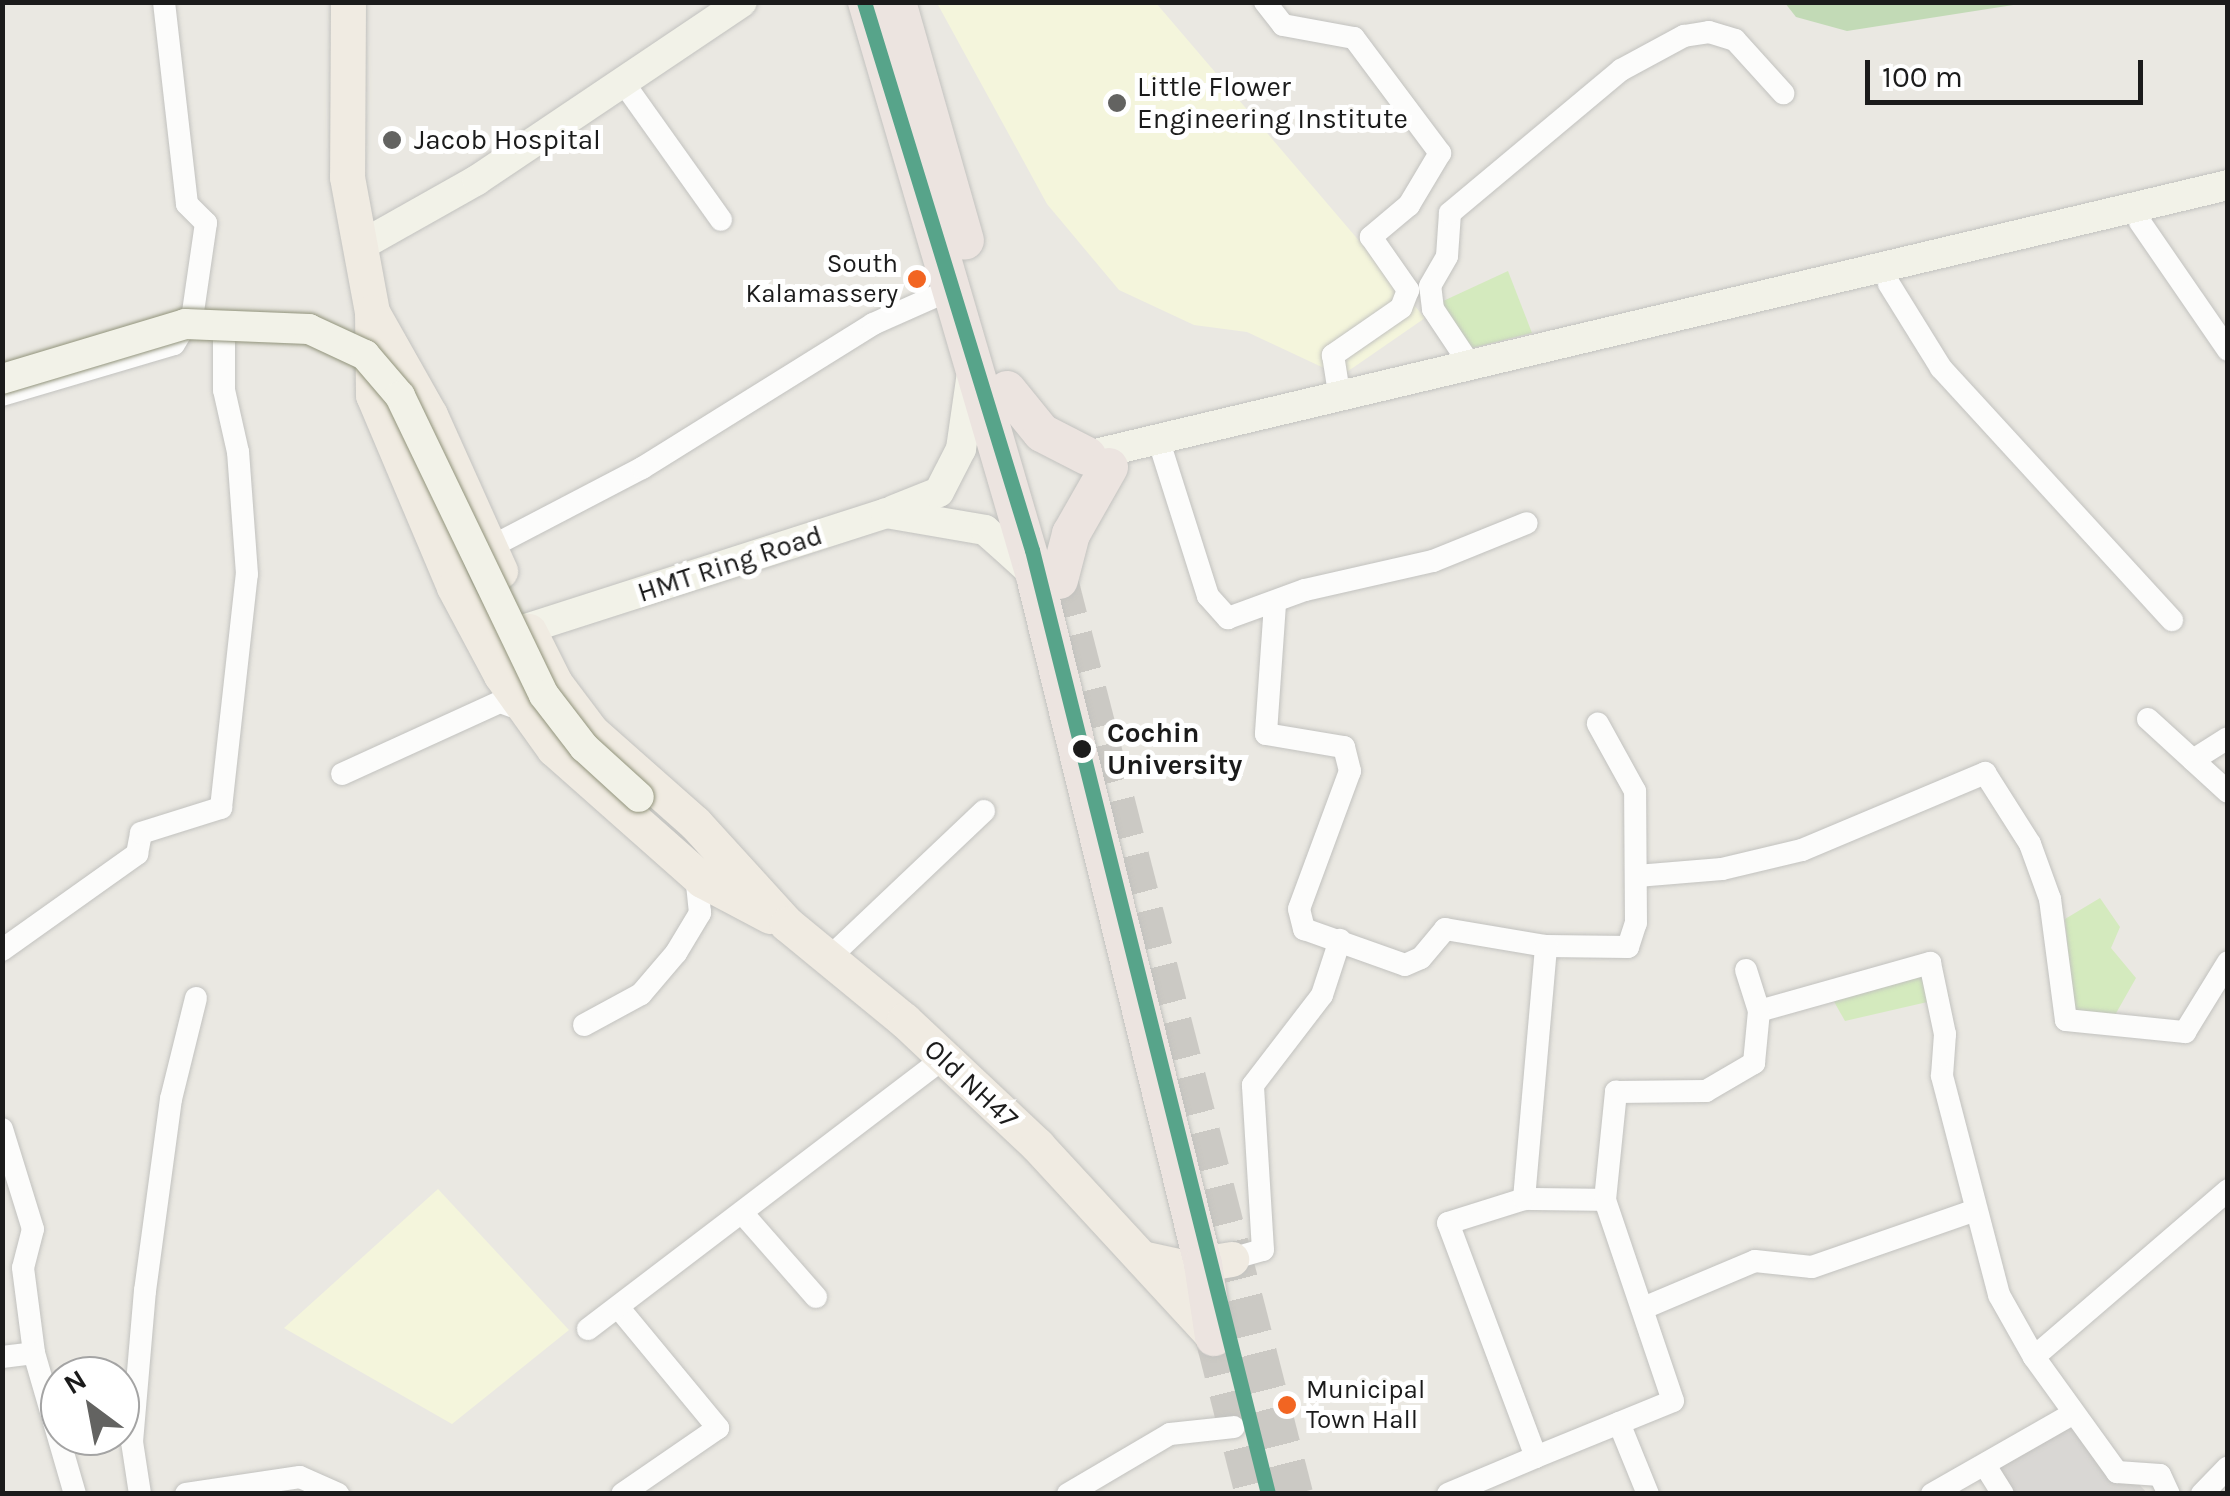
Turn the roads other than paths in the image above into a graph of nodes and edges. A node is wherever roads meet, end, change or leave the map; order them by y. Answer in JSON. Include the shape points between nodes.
{"nodes":[{"id":1,"x":164,"y":2,"type":"edge"},
{"id":2,"x":348,"y":2,"type":"edge"},
{"id":3,"x":742,"y":2,"type":"edge"},
{"id":4,"x":867,"y":2,"type":"edge"},
{"id":5,"x":897,"y":2,"type":"edge"},
{"id":6,"x":1264,"y":2,"type":"edge"},
{"id":7,"x":623,"y":82,"type":"junction"},
{"id":8,"x":1783,"y":93,"type":"dead end"},
{"id":9,"x":2228,"y":184,"type":"edge"},
{"id":10,"x":2228,"y":202,"type":"edge"},
{"id":11,"x":721,"y":220,"type":"dead end"},
{"id":12,"x":2140,"y":222,"type":"junction"},
{"id":13,"x":360,"y":246,"type":"junction"},
{"id":14,"x":1889,"y":284,"type":"junction"},
{"id":15,"x":954,"y":288,"type":"junction"},
{"id":16,"x":372,"y":312,"type":"junction"},
{"id":17,"x":224,"y":337,"type":"dead end"},
{"id":18,"x":2228,"y":350,"type":"edge"},
{"id":19,"x":974,"y":355,"type":"junction"},
{"id":20,"x":1469,"y":362,"type":"junction"},
{"id":21,"x":2,"y":379,"type":"edge"},
{"id":22,"x":1006,"y":390,"type":"junction"},
{"id":23,"x":1339,"y":393,"type":"junction"},
{"id":24,"x":2,"y":395,"type":"edge"},
{"id":25,"x":1162,"y":451,"type":"junction"},
{"id":26,"x":1098,"y":461,"type":"junction"},
{"id":27,"x":1023,"y":492,"type":"junction"},
{"id":28,"x":886,"y":513,"type":"junction"},
{"id":29,"x":1526,"y":524,"type":"dead end"},
{"id":30,"x":489,"y":548,"type":"junction"},
{"id":31,"x":1047,"y":578,"type":"junction"},
{"id":32,"x":1274,"y":604,"type":"junction"},
{"id":33,"x":2172,"y":620,"type":"dead end"},
{"id":34,"x":528,"y":630,"type":"junction"},
{"id":35,"x":483,"y":642,"type":"junction"},
{"id":36,"x":531,"y":714,"type":"junction"},
{"id":37,"x":2148,"y":719,"type":"dead end"},
{"id":38,"x":1598,"y":724,"type":"dead end"},
{"id":39,"x":2228,"y":738,"type":"edge"},
{"id":40,"x":2192,"y":760,"type":"junction"},
{"id":41,"x":342,"y":774,"type":"dead end"},
{"id":42,"x":2228,"y":792,"type":"edge"},
{"id":43,"x":639,"y":796,"type":"junction"},
{"id":44,"x":984,"y":811,"type":"dead end"},
{"id":45,"x":695,"y":823,"type":"junction"},
{"id":46,"x":724,"y":852,"type":"junction"},
{"id":47,"x":669,"y":853,"type":"junction"},
{"id":48,"x":1637,"y":876,"type":"junction"},
{"id":49,"x":699,"y":878,"type":"junction"},
{"id":50,"x":786,"y":924,"type":"junction"},
{"id":51,"x":1340,"y":940,"type":"junction"},
{"id":52,"x":1546,"y":946,"type":"junction"},
{"id":53,"x":2,"y":950,"type":"edge"},
{"id":54,"x":828,"y":959,"type":"junction"},
{"id":55,"x":2228,"y":962,"type":"edge"},
{"id":56,"x":1746,"y":970,"type":"dead end"},
{"id":57,"x":196,"y":998,"type":"dead end"},
{"id":58,"x":1760,"y":1012,"type":"junction"},
{"id":59,"x":584,"y":1026,"type":"dead end"},
{"id":60,"x":944,"y":1058,"type":"junction"},
{"id":61,"x":2,"y":1128,"type":"edge"},
{"id":62,"x":2228,"y":1190,"type":"edge"},
{"id":63,"x":1524,"y":1199,"type":"junction"},
{"id":64,"x":1606,"y":1200,"type":"junction"},
{"id":65,"x":1973,"y":1211,"type":"junction"},
{"id":66,"x":744,"y":1214,"type":"junction"},
{"id":67,"x":1142,"y":1258,"type":"junction"},
{"id":68,"x":1217,"y":1261,"type":"junction"},
{"id":69,"x":816,"y":1297,"type":"dead end"},
{"id":70,"x":618,"y":1307,"type":"junction"},
{"id":71,"x":1646,"y":1307,"type":"junction"},
{"id":72,"x":588,"y":1328,"type":"dead end"},
{"id":73,"x":1214,"y":1337,"type":"joint"},
{"id":74,"x":34,"y":1352,"type":"junction"},
{"id":75,"x":2,"y":1357,"type":"edge"},
{"id":76,"x":2034,"y":1357,"type":"junction"},
{"id":77,"x":2074,"y":1413,"type":"junction"},
{"id":78,"x":1619,"y":1423,"type":"junction"},
{"id":79,"x":1234,"y":1427,"type":"dead end"},
{"id":80,"x":1536,"y":1457,"type":"junction"},
{"id":81,"x":1986,"y":1467,"type":"junction"},
{"id":82,"x":2228,"y":1467,"type":"edge"},
{"id":83,"x":76,"y":1494,"type":"edge"},
{"id":84,"x":140,"y":1494,"type":"edge"},
{"id":85,"x":186,"y":1494,"type":"edge"},
{"id":86,"x":338,"y":1494,"type":"edge"},
{"id":87,"x":622,"y":1494,"type":"edge"},
{"id":88,"x":1068,"y":1494,"type":"edge"},
{"id":89,"x":1448,"y":1494,"type":"edge"},
{"id":90,"x":1648,"y":1494,"type":"edge"},
{"id":91,"x":1932,"y":1494,"type":"edge"},
{"id":92,"x":2003,"y":1494,"type":"edge"},
{"id":93,"x":2169,"y":1494,"type":"edge"},
{"id":94,"x":2202,"y":1494,"type":"edge"}],
"edges":[{"from":1,"to":24,"type":"street","via":[[187,204],[206,224],[193,312],[174,344]]},
{"from":2,"to":13,"type":"main road","via":[[347,178]]},
{"from":3,"to":7,"type":"main road"},
{"from":4,"to":15,"type":"highway"},
{"from":5,"to":22,"type":"highway"},
{"from":6,"to":23,"type":"street","via":[[1283,25],[1354,38],[1440,153],[1409,205],[1371,237],[1408,290],[1402,308],[1333,356]]},
{"from":7,"to":11,"type":"street"},
{"from":7,"to":13,"type":"main road","via":[[477,180]]},
{"from":8,"to":20,"type":"street","via":[[1735,40],[1709,32],[1684,36],[1621,70],[1450,212],[1447,256],[1430,286],[1433,309]]},
{"from":9,"to":20,"type":"main road"},
{"from":10,"to":12,"type":"main road"},
{"from":12,"to":14,"type":"main road"},
{"from":12,"to":18,"type":"street"},
{"from":13,"to":16,"type":"main road"},
{"from":14,"to":25,"type":"main road"},
{"from":14,"to":33,"type":"street","via":[[1941,368]]},
{"from":15,"to":19,"type":"highway"},
{"from":15,"to":30,"type":"street","via":[[873,324],[674,450]]},
{"from":16,"to":30,"type":"main road","via":[[430,415]]},
{"from":16,"to":35,"type":"main road","via":[[374,395]]},
{"from":17,"to":53,"type":"street","via":[[224,390],[238,452],[247,574],[221,808],[141,833],[137,854]]},
{"from":19,"to":27,"type":"highway"},
{"from":19,"to":28,"type":"main road","via":[[962,449],[939,492]]},
{"from":20,"to":23,"type":"main road"},
{"from":21,"to":43,"type":"main road","bridge":true,"via":[[185,324],[309,329],[364,355],[400,396],[544,695],[584,747]]},
{"from":22,"to":26,"type":"highway","via":[[1042,433]]},
{"from":22,"to":27,"type":"highway"},
{"from":23,"to":26,"type":"main road"},
{"from":25,"to":26,"type":"main road"},
{"from":25,"to":32,"type":"street","via":[[1208,596],[1228,618]]},
{"from":26,"to":31,"type":"highway"},
{"from":27,"to":31,"type":"highway"},
{"from":28,"to":31,"type":"main road","name":"HMT Ring Road","via":[[986,530]]},
{"from":28,"to":34,"type":"main road","name":"HMT Ring Road"},
{"from":29,"to":32,"type":"street","via":[[1433,561],[1305,590]]},
{"from":30,"to":34,"type":"main road"},
{"from":31,"to":68,"type":"highway"},
{"from":32,"to":51,"type":"street","via":[[1266,734],[1347,753],[1350,781],[1298,920],[1304,929]]},
{"from":34,"to":35,"type":"main road","name":"HMT Ring Road"},
{"from":34,"to":45,"type":"main road","name":"Old NH47","via":[[555,683],[591,731]]},
{"from":35,"to":36,"type":"main road","name":"Old NH47"},
{"from":36,"to":41,"type":"street","via":[[500,702]]},
{"from":36,"to":47,"type":"main road","name":"Old NH47","via":[[554,748]]},
{"from":37,"to":40,"type":"street"},
{"from":38,"to":48,"type":"street","via":[[1636,790]]},
{"from":39,"to":40,"type":"street"},
{"from":40,"to":42,"type":"street"},
{"from":43,"to":45,"type":"main road"},
{"from":43,"to":47,"type":"main road"},
{"from":44,"to":54,"type":"street"},
{"from":45,"to":46,"type":"main road","name":"Old NH47"},
{"from":46,"to":49,"type":"main road","via":[[718,868]]},
{"from":46,"to":50,"type":"main road","name":"Old NH47"},
{"from":47,"to":49,"type":"main road","name":"Old NH47"},
{"from":48,"to":52,"type":"street","via":[[1628,947]]},
{"from":48,"to":55,"type":"street","via":[[1722,868],[1802,850],[1985,773],[2030,844],[2050,899],[2066,1020],[2184,1032]]},
{"from":49,"to":50,"type":"main road","name":"Old NH47"},
{"from":49,"to":59,"type":"street","via":[[700,913],[676,954],[641,994]]},
{"from":50,"to":54,"type":"main road","name":"Old NH47"},
{"from":51,"to":52,"type":"street","via":[[1405,965],[1421,958],[1445,929]]},
{"from":51,"to":68,"type":"street","via":[[1322,996],[1254,1085],[1264,1250]]},
{"from":52,"to":63,"type":"street"},
{"from":54,"to":60,"type":"main road","name":"Old NH47"},
{"from":56,"to":58,"type":"street"},
{"from":57,"to":84,"type":"street","via":[[171,1099],[145,1291],[132,1442]]},
{"from":58,"to":64,"type":"street","via":[[1754,1063],[1726,1084],[1706,1091],[1616,1092]]},
{"from":58,"to":65,"type":"street","via":[[1930,963],[1945,1034],[1942,1076]]},
{"from":60,"to":66,"type":"street"},
{"from":60,"to":67,"type":"main road","name":"Old NH47"},
{"from":61,"to":74,"type":"street","via":[[33,1230],[23,1268]]},
{"from":62,"to":76,"type":"street"},
{"from":63,"to":64,"type":"street"},
{"from":63,"to":80,"type":"street","via":[[1448,1223]]},
{"from":64,"to":71,"type":"street"},
{"from":65,"to":71,"type":"street","via":[[1812,1267],[1755,1261]]},
{"from":65,"to":76,"type":"street","via":[[1998,1296]]},
{"from":66,"to":69,"type":"street"},
{"from":66,"to":70,"type":"street"},
{"from":67,"to":68,"type":"main road","via":[[1164,1266]]},
{"from":67,"to":73,"type":"main road","name":"Old NH47"},
{"from":68,"to":73,"type":"highway"},
{"from":70,"to":72,"type":"street"},
{"from":70,"to":87,"type":"street","via":[[718,1428]]},
{"from":71,"to":78,"type":"street","via":[[1673,1401]]},
{"from":74,"to":75,"type":"street"},
{"from":74,"to":83,"type":"street"},
{"from":76,"to":77,"type":"street"},
{"from":77,"to":81,"type":"street"},
{"from":77,"to":93,"type":"street","via":[[2117,1472],[2160,1475]]},
{"from":78,"to":80,"type":"street"},
{"from":78,"to":90,"type":"street"},
{"from":79,"to":88,"type":"street","via":[[1170,1434]]},
{"from":80,"to":89,"type":"street"},
{"from":81,"to":91,"type":"street"},
{"from":81,"to":92,"type":"street"},
{"from":82,"to":94,"type":"street"},
{"from":85,"to":86,"type":"street","via":[[287,1477]]}]}
